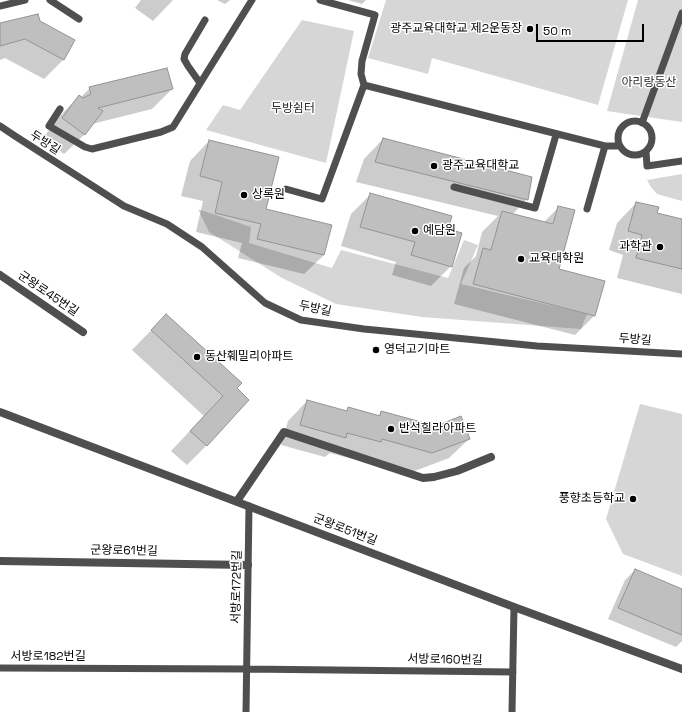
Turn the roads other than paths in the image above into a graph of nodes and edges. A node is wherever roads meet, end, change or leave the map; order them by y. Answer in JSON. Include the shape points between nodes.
{"nodes":[{"id":1,"x":25,"y":0,"type":"edge"},
{"id":2,"x":50,"y":0,"type":"edge"},
{"id":3,"x":252,"y":0,"type":"edge"},
{"id":4,"x":320,"y":0,"type":"edge"},
{"id":5,"x":0,"y":6,"type":"edge"},
{"id":6,"x":682,"y":13,"type":"edge"},
{"id":7,"x":79,"y":19,"type":"dead end"},
{"id":8,"x":205,"y":20,"type":"dead end"},
{"id":9,"x":200,"y":83,"type":"junction"},
{"id":10,"x":364,"y":85,"type":"junction"},
{"id":11,"x":60,"y":109,"type":"dead end"},
{"id":12,"x":642,"y":123,"type":"junction"},
{"id":13,"x":0,"y":126,"type":"edge"},
{"id":14,"x":556,"y":135,"type":"junction"},
{"id":15,"x":604,"y":146,"type":"junction"},
{"id":16,"x":620,"y":146,"type":"junction"},
{"id":17,"x":646,"y":151,"type":"junction"},
{"id":18,"x":682,"y":161,"type":"edge"},
{"id":19,"x":454,"y":187,"type":"dead end"},
{"id":20,"x":286,"y":189,"type":"dead end"},
{"id":21,"x":587,"y":209,"type":"dead end"},
{"id":22,"x":0,"y":275,"type":"edge"},
{"id":23,"x":83,"y":332,"type":"dead end"},
{"id":24,"x":682,"y":354,"type":"edge"},
{"id":25,"x":0,"y":412,"type":"edge"},
{"id":26,"x":491,"y":457,"type":"dead end"},
{"id":27,"x":237,"y":501,"type":"junction"},
{"id":28,"x":249,"y":506,"type":"junction"},
{"id":29,"x":0,"y":562,"type":"edge"},
{"id":30,"x":248,"y":565,"type":"junction"},
{"id":31,"x":514,"y":607,"type":"junction"},
{"id":32,"x":0,"y":668,"type":"edge"},
{"id":33,"x":682,"y":668,"type":"edge"},
{"id":34,"x":246,"y":669,"type":"junction"},
{"id":35,"x":513,"y":672,"type":"junction"},
{"id":36,"x":246,"y":712,"type":"edge"},
{"id":37,"x":512,"y":712,"type":"edge"}],
"edges":[{"from":1,"to":5,"type":"lane"},
{"from":2,"to":7,"type":"lane"},
{"from":3,"to":9,"type":"lane"},
{"from":4,"to":10,"type":"lane","via":[[375,15],[362,61],[361,74]]},
{"from":6,"to":12,"type":"lane"},
{"from":8,"to":9,"type":"lane","via":[[184,58]]},
{"from":9,"to":11,"type":"lane","via":[[173,127],[98,148],[85,147],[49,126]]},
{"from":10,"to":14,"type":"lane"},
{"from":10,"to":20,"type":"lane","via":[[322,199]]},
{"from":12,"to":16,"type":"lane","via":[[630,122],[621,129],[618,141]]},
{"from":12,"to":17,"type":"lane","via":[[647,126],[652,136],[650,147]]},
{"from":13,"to":24,"type":"lane","name":"두방길","via":[[124,206],[167,224],[202,247],[265,303],[301,320],[364,329],[537,346]]},
{"from":14,"to":15,"type":"lane"},
{"from":14,"to":19,"type":"lane","via":[[536,208]]},
{"from":15,"to":16,"type":"lane"},
{"from":15,"to":21,"type":"lane"},
{"from":16,"to":17,"type":"lane","via":[[629,154],[641,154]]},
{"from":17,"to":18,"type":"lane","via":[[647,166]]},
{"from":22,"to":23,"type":"street","name":"군왕로45번길"},
{"from":25,"to":27,"type":"street","name":"군왕로51번길"},
{"from":26,"to":27,"type":"street","via":[[457,471],[423,478],[284,432]]},
{"from":27,"to":28,"type":"street","name":"군왕로51번길"},
{"from":28,"to":30,"type":"lane","name":"서방로172번길"},
{"from":28,"to":31,"type":"street","name":"군왕로51번길"},
{"from":29,"to":30,"type":"street","name":"군왕로61번길"},
{"from":30,"to":34,"type":"lane","name":"서방로172번길"},
{"from":31,"to":33,"type":"street","name":"군왕로51번길"},
{"from":31,"to":35,"type":"lane"},
{"from":32,"to":34,"type":"lane","name":"서방로182번길"},
{"from":34,"to":35,"type":"lane","name":"서방로160번길"},
{"from":34,"to":36,"type":"lane","name":"서방로172번길"},
{"from":35,"to":37,"type":"lane"}]}
